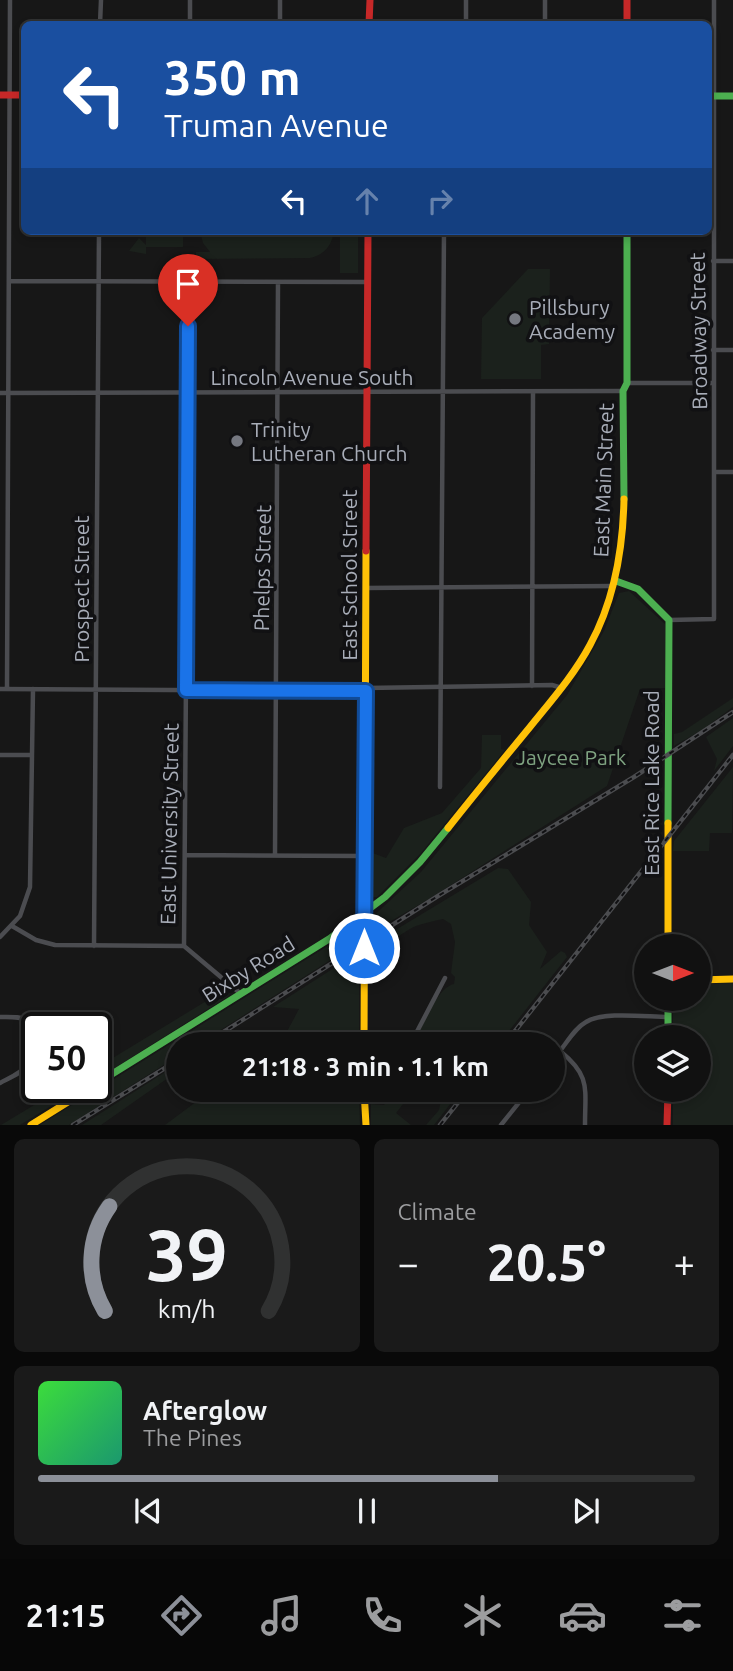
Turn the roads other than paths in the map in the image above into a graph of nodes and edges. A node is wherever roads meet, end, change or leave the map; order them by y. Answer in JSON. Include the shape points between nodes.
{"nodes":[{"id":1,"x":10,"y":0,"type":"edge"},
{"id":2,"x":101,"y":0,"type":"edge"},
{"id":3,"x":190,"y":0,"type":"edge"},
{"id":4,"x":280,"y":0,"type":"edge"},
{"id":5,"x":370,"y":0,"type":"edge"},
{"id":6,"x":466,"y":0,"type":"edge"},
{"id":7,"x":545,"y":0,"type":"edge"},
{"id":8,"x":627,"y":0,"type":"edge"},
{"id":9,"x":714,"y":0,"type":"edge"},
{"id":10,"x":100,"y":21,"type":"edge"},
{"id":11,"x":190,"y":21,"type":"edge"},
{"id":12,"x":280,"y":21,"type":"edge"},
{"id":13,"x":369,"y":21,"type":"edge"},
{"id":14,"x":466,"y":21,"type":"edge"},
{"id":15,"x":545,"y":21,"type":"edge"},
{"id":16,"x":627,"y":21,"type":"edge"},
{"id":17,"x":712,"y":64,"type":"edge"},
{"id":18,"x":0,"y":95,"type":"edge"},
{"id":19,"x":10,"y":95,"type":"junction"},
{"id":20,"x":21,"y":95,"type":"edge"},
{"id":21,"x":712,"y":96,"type":"edge"},
{"id":22,"x":733,"y":96,"type":"edge"},
{"id":23,"x":712,"y":233,"type":"edge"},
{"id":24,"x":99,"y":235,"type":"edge"},
{"id":25,"x":369,"y":235,"type":"edge"},
{"id":26,"x":444,"y":235,"type":"edge"},
{"id":27,"x":627,"y":235,"type":"edge"},
{"id":28,"x":713,"y":261,"type":"junction"},
{"id":29,"x":733,"y":261,"type":"edge"},
{"id":30,"x":9,"y":281,"type":"junction"},
{"id":31,"x":99,"y":281,"type":"junction"},
{"id":32,"x":189,"y":281,"type":"junction"},
{"id":33,"x":278,"y":282,"type":"junction"},
{"id":34,"x":368,"y":282,"type":"junction"},
{"id":35,"x":713,"y":350,"type":"junction"},
{"id":36,"x":733,"y":350,"type":"edge"},
{"id":37,"x":713,"y":383,"type":"junction"},
{"id":38,"x":625,"y":387,"type":"junction"},
{"id":39,"x":533,"y":392,"type":"junction"},
{"id":40,"x":0,"y":393,"type":"edge"},
{"id":41,"x":8,"y":393,"type":"junction"},
{"id":42,"x":99,"y":393,"type":"junction"},
{"id":43,"x":188,"y":393,"type":"junction"},
{"id":44,"x":443,"y":393,"type":"junction"},
{"id":45,"x":278,"y":394,"type":"junction"},
{"id":46,"x":368,"y":394,"type":"junction"},
{"id":47,"x":715,"y":472,"type":"junction"},
{"id":48,"x":733,"y":472,"type":"edge"},
{"id":49,"x":615,"y":583,"type":"junction"},
{"id":50,"x":442,"y":587,"type":"junction"},
{"id":51,"x":532,"y":587,"type":"junction"},
{"id":52,"x":366,"y":588,"type":"junction"},
{"id":53,"x":669,"y":620,"type":"junction"},
{"id":54,"x":532,"y":686,"type":"junction"},
{"id":55,"x":441,"y":687,"type":"junction"},
{"id":56,"x":562,"y":688,"type":"junction"},
{"id":57,"x":0,"y":689,"type":"edge"},
{"id":58,"x":7,"y":689,"type":"junction"},
{"id":59,"x":33,"y":689,"type":"junction"},
{"id":60,"x":96,"y":690,"type":"junction"},
{"id":61,"x":186,"y":690,"type":"junction"},
{"id":62,"x":366,"y":690,"type":"junction"},
{"id":63,"x":276,"y":691,"type":"junction"},
{"id":64,"x":517,"y":742,"type":"joint"},
{"id":65,"x":0,"y":755,"type":"edge"},
{"id":66,"x":32,"y":755,"type":"junction"},
{"id":67,"x":440,"y":787,"type":"dead end"},
{"id":68,"x":185,"y":855,"type":"junction"},
{"id":69,"x":275,"y":855,"type":"junction"},
{"id":70,"x":365,"y":856,"type":"junction"},
{"id":71,"x":364,"y":914,"type":"junction"},
{"id":72,"x":12,"y":926,"type":"junction"},
{"id":73,"x":668,"y":934,"type":"edge"},
{"id":74,"x":0,"y":937,"type":"edge"},
{"id":75,"x":94,"y":946,"type":"junction"},
{"id":76,"x":184,"y":946,"type":"junction"},
{"id":77,"x":445,"y":978,"type":"dead end"},
{"id":78,"x":733,"y":979,"type":"edge"},
{"id":79,"x":711,"y":980,"type":"edge"},
{"id":80,"x":241,"y":995,"type":"junction"},
{"id":81,"x":668,"y":1012,"type":"edge"},
{"id":82,"x":0,"y":1017,"type":"edge"},
{"id":83,"x":668,"y":1017,"type":"junction"},
{"id":84,"x":668,"y":1025,"type":"edge"},
{"id":85,"x":364,"y":1032,"type":"edge"},
{"id":86,"x":417,"y":1032,"type":"edge"},
{"id":87,"x":565,"y":1045,"type":"edge"},
{"id":88,"x":565,"y":1055,"type":"edge"},
{"id":89,"x":112,"y":1074,"type":"edge"},
{"id":90,"x":0,"y":1083,"type":"edge"},
{"id":91,"x":365,"y":1102,"type":"edge"},
{"id":92,"x":519,"y":1102,"type":"edge"},
{"id":93,"x":668,"y":1102,"type":"edge"},
{"id":94,"x":66,"y":1103,"type":"edge"},
{"id":95,"x":31,"y":1125,"type":"edge"},
{"id":96,"x":366,"y":1125,"type":"edge"},
{"id":97,"x":501,"y":1125,"type":"edge"},
{"id":98,"x":585,"y":1125,"type":"edge"},
{"id":99,"x":667,"y":1125,"type":"edge"}],
"edges":[{"from":1,"to":19,"type":"street"},
{"from":2,"to":10,"type":"street"},
{"from":3,"to":11,"type":"street"},
{"from":4,"to":12,"type":"street"},
{"from":5,"to":13,"type":"main road"},
{"from":6,"to":14,"type":"street"},
{"from":7,"to":15,"type":"street"},
{"from":8,"to":16,"type":"main road"},
{"from":9,"to":17,"type":"street","name":"Broadway Street"},
{"from":18,"to":19,"type":"main road"},
{"from":19,"to":20,"type":"main road"},
{"from":19,"to":30,"type":"street"},
{"from":21,"to":22,"type":"main road"},
{"from":23,"to":28,"type":"street","name":"Broadway Street"},
{"from":24,"to":31,"type":"street","name":"Prospect Street"},
{"from":25,"to":34,"type":"main road","name":"East School Street"},
{"from":26,"to":44,"type":"street"},
{"from":27,"to":38,"type":"main road","name":"East Main Street"},
{"from":28,"to":29,"type":"street"},
{"from":28,"to":35,"type":"street","name":"Broadway Street"},
{"from":30,"to":31,"type":"street"},
{"from":30,"to":41,"type":"street"},
{"from":31,"to":32,"type":"street"},
{"from":31,"to":42,"type":"street","name":"Prospect Street"},
{"from":32,"to":33,"type":"street"},
{"from":32,"to":43,"type":"street","name":"East University Street"},
{"from":33,"to":34,"type":"street"},
{"from":33,"to":45,"type":"street","name":"Phelps Street"},
{"from":34,"to":46,"type":"main road","name":"East School Street"},
{"from":35,"to":36,"type":"street"},
{"from":35,"to":37,"type":"street","name":"Broadway Street"},
{"from":37,"to":38,"type":"street","name":"Lincoln Avenue South"},
{"from":37,"to":47,"type":"street","name":"Broadway Street"},
{"from":38,"to":39,"type":"street","name":"Lincoln Avenue South"},
{"from":38,"to":49,"type":"main road","name":"East Main Street","via":[[622,531]]},
{"from":39,"to":44,"type":"street","name":"Lincoln Avenue South"},
{"from":39,"to":51,"type":"street"},
{"from":40,"to":41,"type":"street","name":"Lincoln Avenue South"},
{"from":41,"to":42,"type":"street","name":"Lincoln Avenue South"},
{"from":41,"to":58,"type":"street"},
{"from":42,"to":43,"type":"street","name":"Lincoln Avenue South"},
{"from":42,"to":60,"type":"street","name":"Prospect Street"},
{"from":43,"to":45,"type":"street","name":"Lincoln Avenue South"},
{"from":43,"to":61,"type":"street","name":"East University Street"},
{"from":44,"to":46,"type":"street","name":"Lincoln Avenue South"},
{"from":44,"to":50,"type":"street"},
{"from":45,"to":46,"type":"street","name":"Lincoln Avenue South"},
{"from":45,"to":63,"type":"street","name":"Phelps Street"},
{"from":46,"to":52,"type":"main road","name":"East School Street"},
{"from":47,"to":48,"type":"street"},
{"from":47,"to":53,"type":"street","name":"Broadway Street","via":[[714,619]]},
{"from":49,"to":51,"type":"street"},
{"from":49,"to":53,"type":"main road","via":[[638,589]]},
{"from":49,"to":56,"type":"main road","name":"East Main Street","via":[[594,642]]},
{"from":50,"to":51,"type":"street"},
{"from":50,"to":52,"type":"street"},
{"from":50,"to":55,"type":"street"},
{"from":51,"to":54,"type":"street"},
{"from":52,"to":62,"type":"main road","name":"East School Street"},
{"from":53,"to":73,"type":"main road","name":"East Rice Lake Road"},
{"from":54,"to":55,"type":"street"},
{"from":54,"to":56,"type":"street"},
{"from":55,"to":62,"type":"street"},
{"from":55,"to":67,"type":"street"},
{"from":56,"to":64,"type":"main road","name":"East Main Street"},
{"from":57,"to":58,"type":"street"},
{"from":58,"to":59,"type":"street"},
{"from":59,"to":60,"type":"street"},
{"from":59,"to":66,"type":"street"},
{"from":60,"to":61,"type":"street"},
{"from":60,"to":75,"type":"street","name":"Prospect Street"},
{"from":61,"to":63,"type":"street"},
{"from":61,"to":68,"type":"street","name":"East University Street"},
{"from":62,"to":63,"type":"street"},
{"from":62,"to":70,"type":"main road","name":"East School Street"},
{"from":63,"to":69,"type":"street","name":"Phelps Street"},
{"from":64,"to":71,"type":"main road","name":"Bixby Road","via":[[413,869]]},
{"from":65,"to":66,"type":"street"},
{"from":66,"to":72,"type":"street","via":[[30,887],[25,907]]},
{"from":68,"to":69,"type":"street"},
{"from":68,"to":76,"type":"street","name":"East University Street"},
{"from":69,"to":70,"type":"street"},
{"from":70,"to":71,"type":"main road","name":"East School Street"},
{"from":71,"to":80,"type":"main road","name":"Bixby Road"},
{"from":71,"to":85,"type":"main road","name":"East School Street"},
{"from":72,"to":74,"type":"street"},
{"from":72,"to":75,"type":"street","via":[[44,943]]},
{"from":75,"to":76,"type":"street"},
{"from":76,"to":80,"type":"street"},
{"from":77,"to":86,"type":"street"},
{"from":78,"to":79,"type":"main road"},
{"from":80,"to":89,"type":"main road","name":"Bixby Road"},
{"from":81,"to":83,"type":"main road"},
{"from":82,"to":90,"type":"street","via":[[26,1019],[31,1026],[28,1063]]},
{"from":83,"to":84,"type":"main road"},
{"from":83,"to":87,"type":"street","via":[[591,1019]]},
{"from":88,"to":98,"type":"street","via":[[584,1079]]},
{"from":91,"to":96,"type":"main road"},
{"from":92,"to":97,"type":"street"},
{"from":93,"to":99,"type":"main road"},
{"from":94,"to":95,"type":"main road","name":"Bixby Road"}]}
